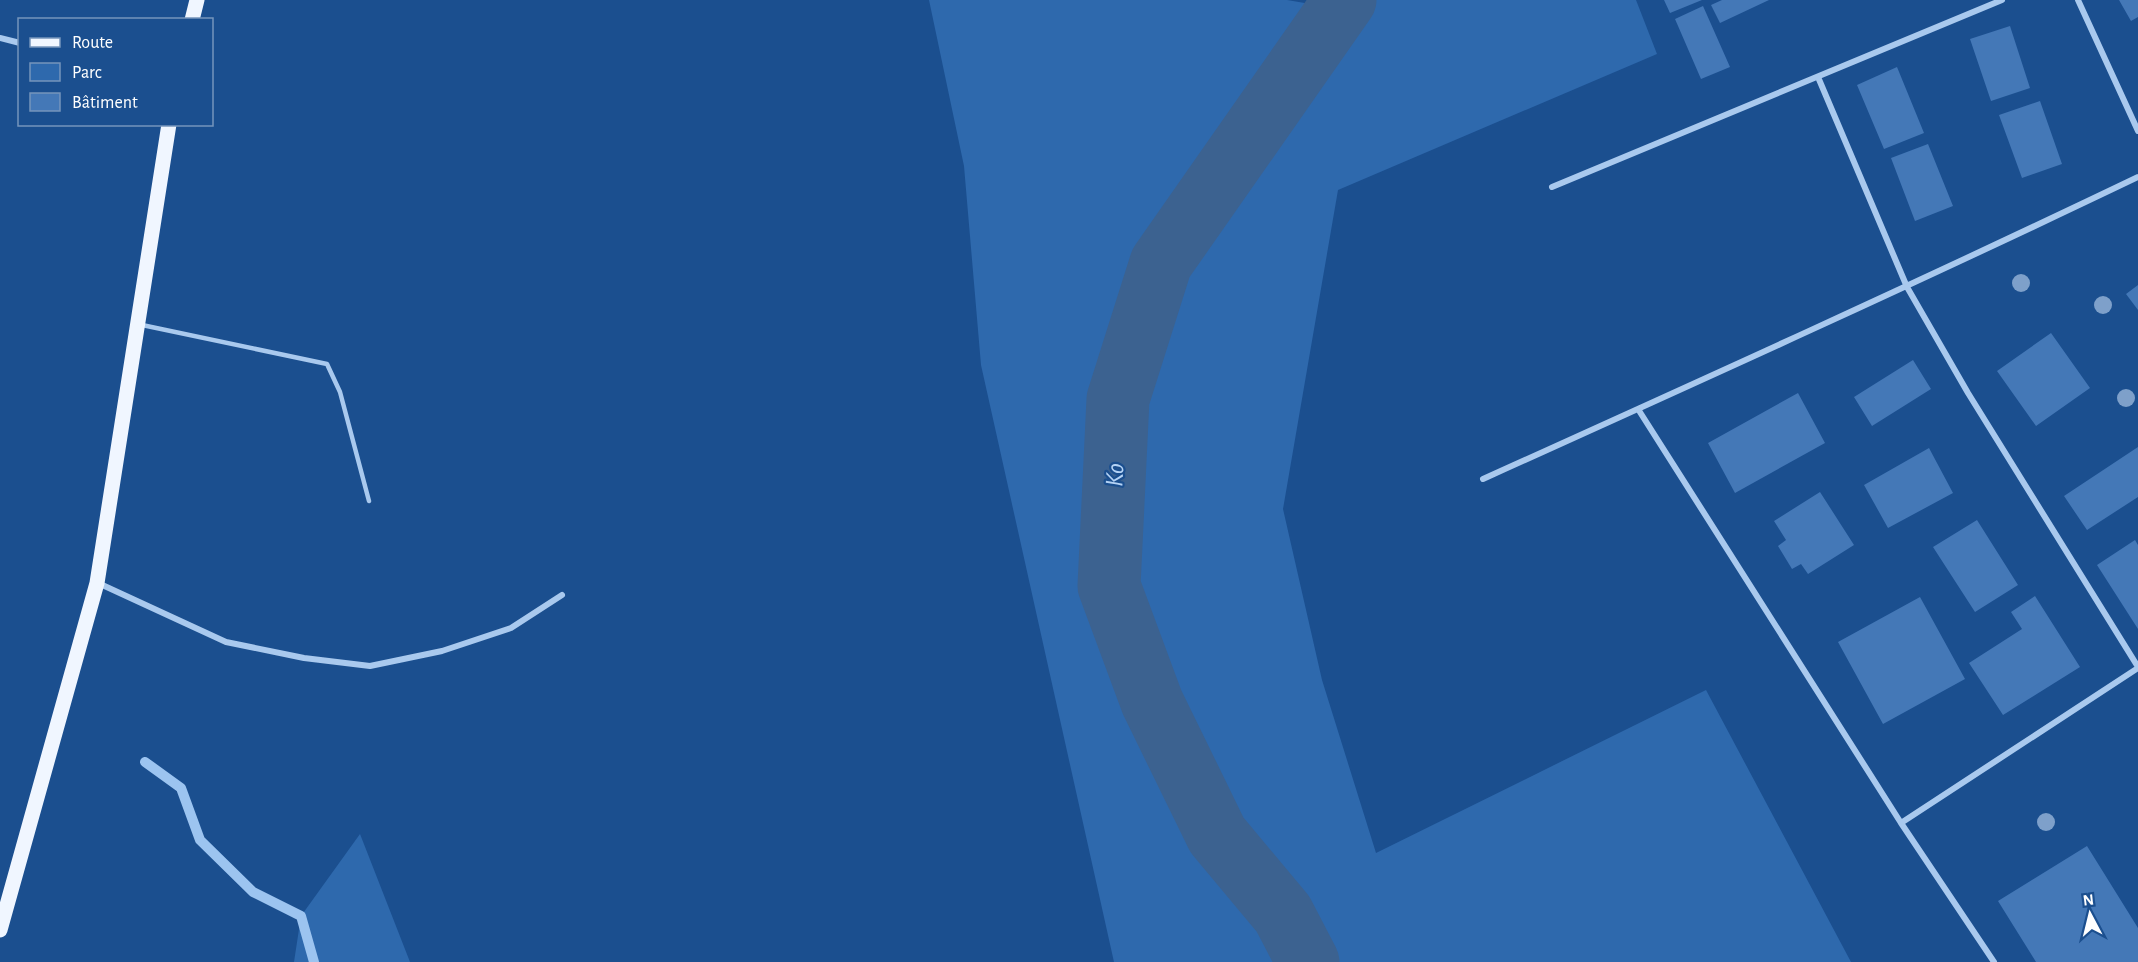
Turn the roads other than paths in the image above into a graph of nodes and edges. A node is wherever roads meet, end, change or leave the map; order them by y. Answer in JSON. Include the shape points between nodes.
{"nodes":[{"id":1,"x":197,"y":0,"type":"edge"},
{"id":2,"x":2002,"y":0,"type":"edge"},
{"id":3,"x":2078,"y":0,"type":"edge"},
{"id":4,"x":192,"y":18,"type":"edge"},
{"id":5,"x":0,"y":38,"type":"edge"},
{"id":6,"x":18,"y":42,"type":"edge"},
{"id":7,"x":1818,"y":77,"type":"junction"},
{"id":8,"x":169,"y":126,"type":"edge"},
{"id":9,"x":2138,"y":131,"type":"edge"},
{"id":10,"x":2138,"y":177,"type":"edge"},
{"id":11,"x":1552,"y":187,"type":"dead end"},
{"id":12,"x":1907,"y":287,"type":"junction"},
{"id":13,"x":139,"y":324,"type":"junction"},
{"id":14,"x":1638,"y":409,"type":"junction"},
{"id":15,"x":1483,"y":479,"type":"dead end"},
{"id":16,"x":369,"y":501,"type":"dead end"},
{"id":17,"x":97,"y":583,"type":"junction"},
{"id":18,"x":562,"y":595,"type":"dead end"},
{"id":19,"x":2138,"y":668,"type":"edge"},
{"id":20,"x":1901,"y":823,"type":"junction"},
{"id":21,"x":0,"y":930,"type":"edge"},
{"id":22,"x":1994,"y":962,"type":"edge"}],
"edges":[{"from":1,"to":4,"type":"main road"},
{"from":2,"to":7,"type":"street"},
{"from":3,"to":9,"type":"street"},
{"from":5,"to":6,"type":"street"},
{"from":7,"to":11,"type":"street"},
{"from":7,"to":12,"type":"street"},
{"from":8,"to":13,"type":"main road"},
{"from":10,"to":12,"type":"street"},
{"from":12,"to":14,"type":"street"},
{"from":12,"to":19,"type":"street"},
{"from":13,"to":16,"type":"lane","via":[[327,364],[340,392]]},
{"from":13,"to":17,"type":"main road"},
{"from":14,"to":15,"type":"street"},
{"from":14,"to":20,"type":"street"},
{"from":17,"to":18,"type":"street","via":[[226,642],[370,666],[442,651],[511,628]]},
{"from":17,"to":21,"type":"main road"},
{"from":19,"to":20,"type":"street"},
{"from":20,"to":22,"type":"street"}]}
